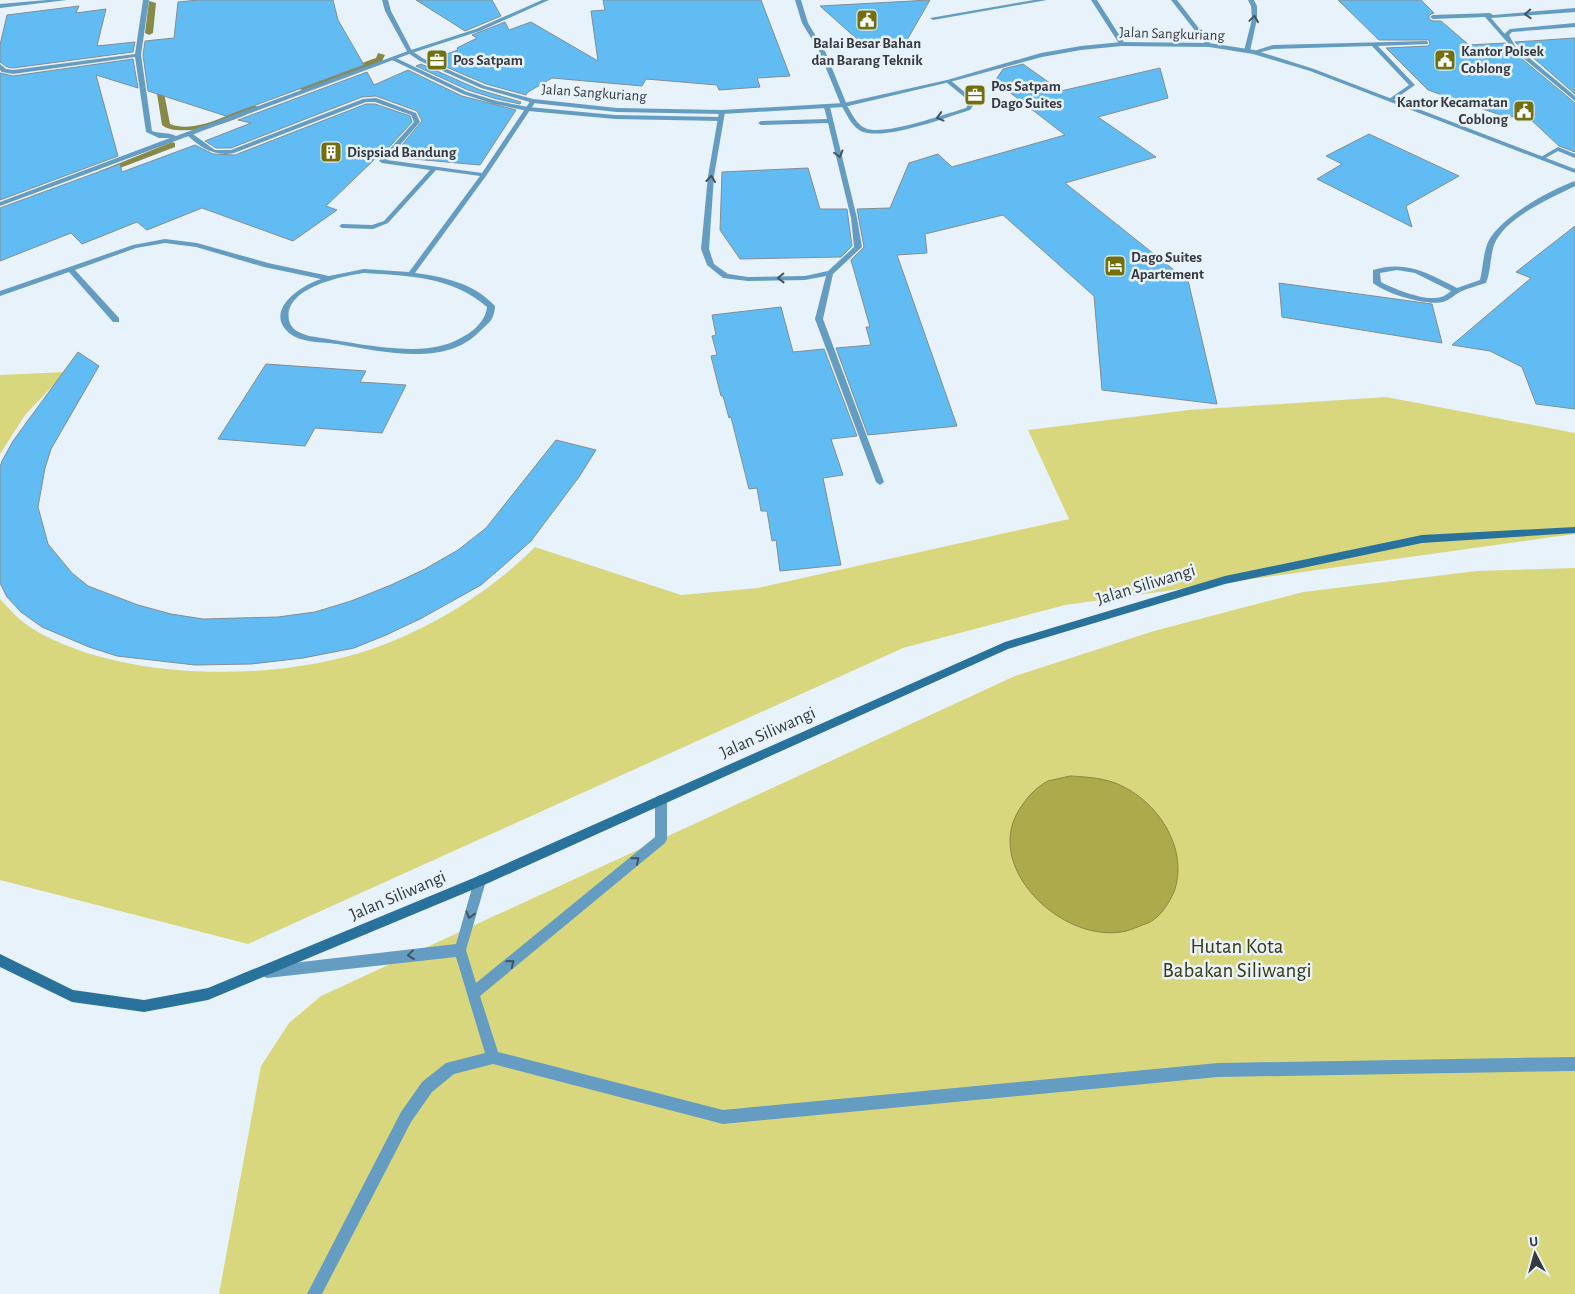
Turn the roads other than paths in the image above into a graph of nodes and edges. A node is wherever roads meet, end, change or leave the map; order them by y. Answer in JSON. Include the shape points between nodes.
{"nodes":[{"id":1,"x":64,"y":0,"type":"edge"},
{"id":2,"x":146,"y":0,"type":"edge"},
{"id":3,"x":385,"y":0,"type":"edge"},
{"id":4,"x":546,"y":0,"type":"edge"},
{"id":5,"x":798,"y":0,"type":"edge"},
{"id":6,"x":1044,"y":0,"type":"edge"},
{"id":7,"x":1094,"y":0,"type":"edge"},
{"id":8,"x":1174,"y":0,"type":"edge"},
{"id":9,"x":1251,"y":0,"type":"edge"},
{"id":10,"x":0,"y":6,"type":"edge"},
{"id":11,"x":1575,"y":10,"type":"edge"},
{"id":12,"x":1490,"y":15,"type":"junction"},
{"id":13,"x":1433,"y":17,"type":"dead end"},
{"id":14,"x":933,"y":18,"type":"dead end"},
{"id":15,"x":1575,"y":25,"type":"edge"},
{"id":16,"x":1507,"y":40,"type":"junction"},
{"id":17,"x":1426,"y":43,"type":"dead end"},
{"id":18,"x":1122,"y":44,"type":"junction"},
{"id":19,"x":1374,"y":44,"type":"junction"},
{"id":20,"x":1209,"y":45,"type":"junction"},
{"id":21,"x":410,"y":52,"type":"junction"},
{"id":22,"x":1250,"y":52,"type":"junction"},
{"id":23,"x":138,"y":55,"type":"junction"},
{"id":24,"x":394,"y":59,"type":"junction"},
{"id":25,"x":0,"y":66,"type":"edge"},
{"id":26,"x":948,"y":81,"type":"junction"},
{"id":27,"x":1575,"y":99,"type":"edge"},
{"id":28,"x":1391,"y":100,"type":"junction"},
{"id":29,"x":533,"y":101,"type":"junction"},
{"id":30,"x":844,"y":105,"type":"junction"},
{"id":31,"x":826,"y":107,"type":"junction"},
{"id":32,"x":528,"y":109,"type":"junction"},
{"id":33,"x":721,"y":116,"type":"junction"},
{"id":34,"x":830,"y":121,"type":"junction"},
{"id":35,"x":761,"y":123,"type":"dead end"},
{"id":36,"x":185,"y":134,"type":"junction"},
{"id":37,"x":1575,"y":156,"type":"edge"},
{"id":38,"x":1542,"y":158,"type":"junction"},
{"id":39,"x":434,"y":168,"type":"junction"},
{"id":40,"x":1575,"y":171,"type":"edge"},
{"id":41,"x":484,"y":175,"type":"junction"},
{"id":42,"x":1575,"y":183,"type":"edge"},
{"id":43,"x":0,"y":204,"type":"edge"},
{"id":44,"x":342,"y":226,"type":"dead end"},
{"id":45,"x":70,"y":269,"type":"junction"},
{"id":46,"x":830,"y":273,"type":"junction"},
{"id":47,"x":410,"y":275,"type":"junction"},
{"id":48,"x":327,"y":278,"type":"junction"},
{"id":49,"x":1456,"y":291,"type":"junction"},
{"id":50,"x":0,"y":294,"type":"edge"},
{"id":51,"x":116,"y":320,"type":"dead end"},
{"id":52,"x":880,"y":482,"type":"dead end"},
{"id":53,"x":1575,"y":530,"type":"edge"},
{"id":54,"x":661,"y":800,"type":"junction"},
{"id":55,"x":480,"y":881,"type":"junction"},
{"id":56,"x":460,"y":950,"type":"junction"},
{"id":57,"x":0,"y":960,"type":"edge"},
{"id":58,"x":260,"y":973,"type":"junction"},
{"id":59,"x":473,"y":994,"type":"junction"},
{"id":60,"x":493,"y":1056,"type":"junction"},
{"id":61,"x":1575,"y":1064,"type":"edge"},
{"id":62,"x":314,"y":1294,"type":"edge"}],
"edges":[{"from":1,"to":10,"type":"street"},
{"from":2,"to":23,"type":"street"},
{"from":3,"to":21,"type":"street"},
{"from":4,"to":21,"type":"street","via":[[485,27]]},
{"from":5,"to":30,"type":"street","via":[[805,23],[822,51]]},
{"from":6,"to":14,"type":"street"},
{"from":7,"to":18,"type":"street"},
{"from":8,"to":20,"type":"street"},
{"from":22,"to":9,"type":"street","one_way":true,"via":[[1249,38],[1256,7]]},
{"from":11,"to":12,"type":"street","one_way":true},
{"from":12,"to":13,"type":"street"},
{"from":12,"to":16,"type":"street","via":[[1487,17],[1490,22]]},
{"from":15,"to":16,"type":"street","via":[[1510,31],[1506,35]]},
{"from":16,"to":27,"type":"street"},
{"from":17,"to":19,"type":"street"},
{"from":18,"to":20,"type":"street","name":"Jalan Sangkuriang"},
{"from":18,"to":26,"type":"street","name":"Jalan Sangkuriang","via":[[1041,54]]},
{"from":19,"to":22,"type":"street","via":[[1272,47]]},
{"from":19,"to":28,"type":"street","via":[[1412,85]]},
{"from":20,"to":22,"type":"street","name":"Jalan Sangkuriang"},
{"from":21,"to":24,"type":"street"},
{"from":21,"to":29,"type":"street","name":"Jalan Sangkuriang","via":[[483,87]]},
{"from":22,"to":28,"type":"street","name":"Jalan Sangkuriang","via":[[1312,70]]},
{"from":23,"to":25,"type":"street","via":[[18,72],[4,71]]},
{"from":23,"to":36,"type":"street","via":[[149,132],[159,136]]},
{"from":24,"to":32,"type":"street","via":[[465,93]]},
{"from":24,"to":36,"type":"street"},
{"from":26,"to":30,"type":"street","name":"Jalan Sangkuriang"},
{"from":26,"to":30,"type":"street","one_way":true,"via":[[970,99],[972,103],[968,109],[885,132],[860,128]]},
{"from":28,"to":38,"type":"street","name":"Jalan Sangkuriang"},
{"from":29,"to":32,"type":"street"},
{"from":29,"to":33,"type":"street","name":"Jalan Sangkuriang"},
{"from":30,"to":31,"type":"street","name":"Jalan Sangkuriang"},
{"from":31,"to":33,"type":"street","name":"Jalan Sangkuriang"},
{"from":31,"to":34,"type":"street"},
{"from":32,"to":33,"type":"street","via":[[615,117]]},
{"from":32,"to":41,"type":"street"},
{"from":46,"to":33,"type":"street","one_way":true,"via":[[804,278],[748,279],[726,276],[711,265],[704,249]]},
{"from":34,"to":35,"type":"street"},
{"from":34,"to":46,"type":"street","one_way":true,"via":[[858,247]]},
{"from":36,"to":39,"type":"street","via":[[212,152],[232,152],[365,100],[376,100],[414,114],[417,122],[382,161]]},
{"from":36,"to":43,"type":"street"},
{"from":37,"to":38,"type":"street","via":[[1558,149]]},
{"from":38,"to":40,"type":"street","name":"Jalan Sangkuriang"},
{"from":39,"to":41,"type":"street"},
{"from":39,"to":44,"type":"street","via":[[386,222],[373,226]]},
{"from":41,"to":47,"type":"street"},
{"from":42,"to":49,"type":"street","via":[[1530,206],[1509,222],[1492,241],[1483,281]]},
{"from":45,"to":48,"type":"street","via":[[135,246],[165,241],[197,245]]},
{"from":45,"to":50,"type":"street"},
{"from":45,"to":51,"type":"street"},
{"from":46,"to":52,"type":"street","via":[[819,320]]},
{"from":47,"to":48,"type":"street","via":[[364,271]]},
{"from":47,"to":48,"type":"street","via":[[453,283],[480,295],[491,306],[490,317],[472,336],[454,346],[415,352],[294,333],[286,325],[286,304],[304,289]]},
{"from":49,"to":49,"type":"street","via":[[1408,268],[1387,267],[1376,272],[1377,283],[1402,294],[1440,301]]},
{"from":53,"to":54,"type":"main road","name":"Jalan Siliwangi","via":[[1422,539],[1225,580],[1005,646]]},
{"from":54,"to":55,"type":"main road","name":"Jalan Siliwangi"},
{"from":59,"to":54,"type":"street","one_way":true,"via":[[661,839]]},
{"from":55,"to":56,"type":"street","one_way":true},
{"from":55,"to":58,"type":"main road","name":"Jalan Siliwangi"},
{"from":56,"to":58,"type":"street","one_way":true},
{"from":56,"to":59,"type":"street"},
{"from":57,"to":58,"type":"main road","name":"Jalan Siliwangi","via":[[72,996],[144,1006],[208,994]]},
{"from":59,"to":60,"type":"street"},
{"from":60,"to":61,"type":"street","via":[[723,1116],[1218,1070]]},
{"from":60,"to":62,"type":"street","via":[[451,1068],[427,1087],[406,1117]]}]}
